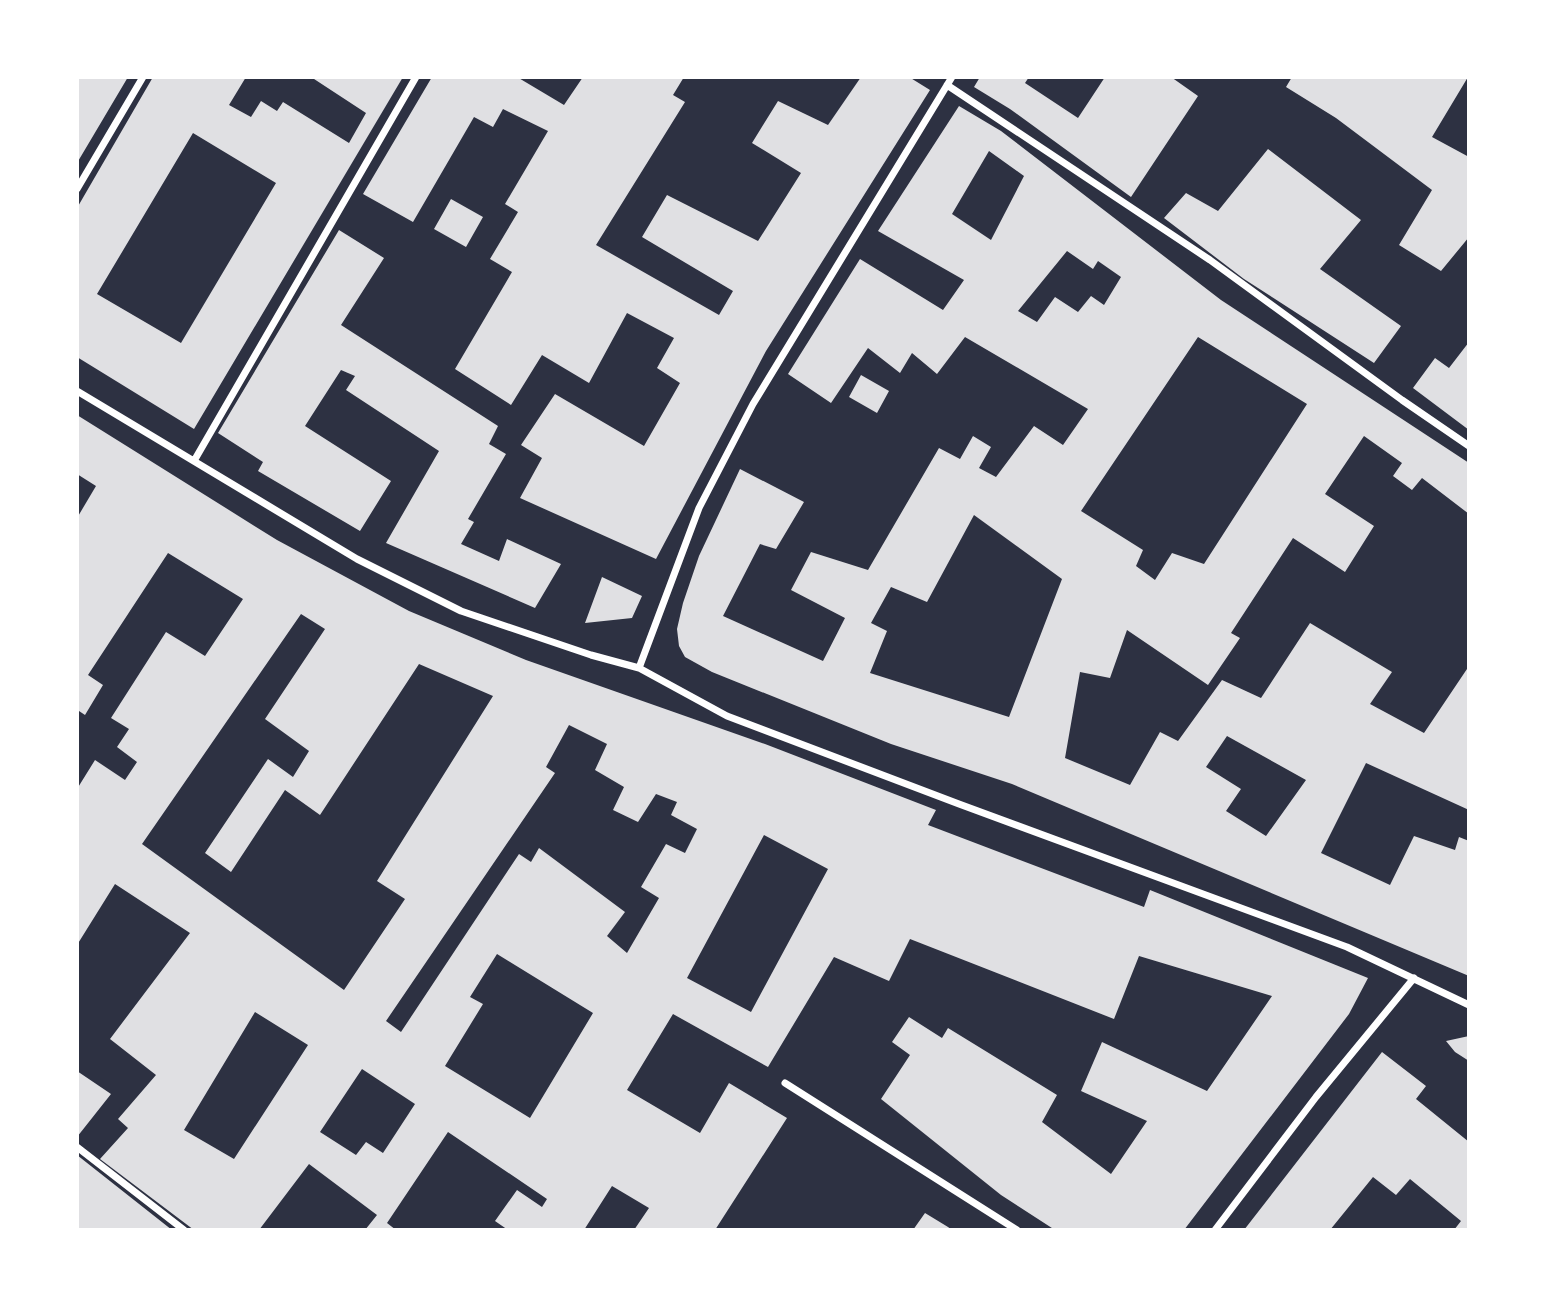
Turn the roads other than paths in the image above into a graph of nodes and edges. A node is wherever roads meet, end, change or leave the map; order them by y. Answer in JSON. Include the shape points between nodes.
{"nodes":[{"id":1,"x":144,"y":77,"type":"edge"},
{"id":2,"x":416,"y":77,"type":"edge"},
{"id":3,"x":952,"y":77,"type":"edge"},
{"id":4,"x":947,"y":85,"type":"junction"},
{"id":5,"x":77,"y":189,"type":"edge"},
{"id":6,"x":77,"y":391,"type":"edge"},
{"id":7,"x":1469,"y":446,"type":"edge"},
{"id":8,"x":194,"y":461,"type":"junction"},
{"id":9,"x":639,"y":668,"type":"junction"},
{"id":10,"x":1414,"y":978,"type":"junction"},
{"id":11,"x":1469,"y":1005,"type":"edge"},
{"id":12,"x":785,"y":1083,"type":"dead end"},
{"id":13,"x":77,"y":1147,"type":"edge"},
{"id":14,"x":184,"y":1230,"type":"edge"},
{"id":15,"x":1017,"y":1230,"type":"edge"},
{"id":16,"x":1215,"y":1230,"type":"edge"}],
"edges":[{"from":1,"to":5,"type":"street"},
{"from":2,"to":8,"type":"street"},
{"from":3,"to":4,"type":"street"},
{"from":4,"to":7,"type":"street","via":[[1210,260]]},
{"from":4,"to":9,"type":"street","via":[[747,416],[699,508]]},
{"from":6,"to":8,"type":"street"},
{"from":8,"to":9,"type":"street","via":[[356,559],[461,611]]},
{"from":9,"to":10,"type":"street","via":[[727,716],[1346,947]]},
{"from":10,"to":11,"type":"street"},
{"from":10,"to":16,"type":"street"},
{"from":12,"to":15,"type":"street"},
{"from":13,"to":14,"type":"street"}]}
